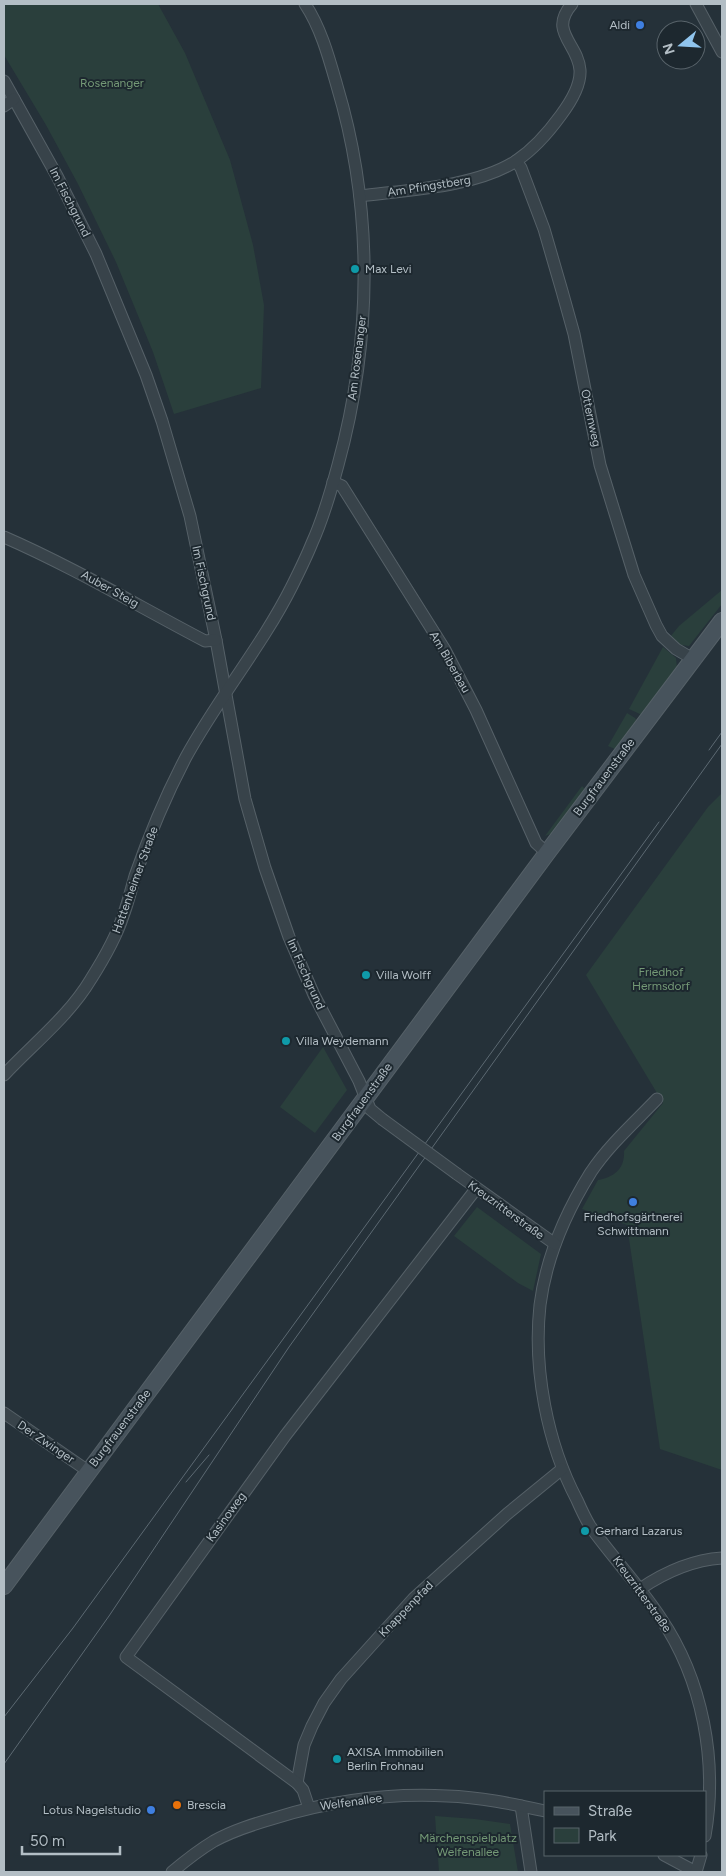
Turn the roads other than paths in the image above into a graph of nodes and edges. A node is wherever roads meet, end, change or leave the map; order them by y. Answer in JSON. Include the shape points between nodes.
{"nodes":[{"id":1,"x":305,"y":4,"type":"edge"},
{"id":2,"x":572,"y":4,"type":"edge"},
{"id":3,"x":696,"y":4,"type":"edge"},
{"id":4,"x":722,"y":52,"type":"edge"},
{"id":5,"x":4,"y":81,"type":"edge"},
{"id":6,"x":14,"y":99,"type":"junction"},
{"id":7,"x":4,"y":106,"type":"edge"},
{"id":8,"x":516,"y":161,"type":"junction"},
{"id":9,"x":360,"y":196,"type":"junction"},
{"id":10,"x":333,"y":482,"type":"junction"},
{"id":11,"x":4,"y":537,"type":"edge"},
{"id":12,"x":722,"y":621,"type":"edge"},
{"id":13,"x":216,"y":640,"type":"junction"},
{"id":14,"x":693,"y":659,"type":"junction"},
{"id":15,"x":225,"y":692,"type":"junction"},
{"id":16,"x":547,"y":853,"type":"junction"},
{"id":17,"x":4,"y":1075,"type":"edge"},
{"id":18,"x":365,"y":1098,"type":"junction"},
{"id":19,"x":657,"y":1099,"type":"dead end"},
{"id":20,"x":476,"y":1189,"type":"junction"},
{"id":21,"x":555,"y":1244,"type":"junction"},
{"id":22,"x":4,"y":1413,"type":"edge"},
{"id":23,"x":562,"y":1469,"type":"junction"},
{"id":24,"x":88,"y":1472,"type":"junction"},
{"id":25,"x":722,"y":1558,"type":"edge"},
{"id":26,"x":4,"y":1586,"type":"edge"},
{"id":27,"x":640,"y":1588,"type":"junction"},
{"id":28,"x":298,"y":1783,"type":"junction"},
{"id":29,"x":521,"y":1806,"type":"junction"},
{"id":30,"x":309,"y":1808,"type":"junction"},
{"id":31,"x":544,"y":1811,"type":"edge"},
{"id":32,"x":706,"y":1829,"type":"edge"},
{"id":33,"x":666,"y":1856,"type":"edge"},
{"id":34,"x":701,"y":1856,"type":"edge"},
{"id":35,"x":172,"y":1872,"type":"edge"},
{"id":36,"x":531,"y":1872,"type":"edge"},
{"id":37,"x":696,"y":1872,"type":"edge"}],
"edges":[{"from":1,"to":9,"type":"street","name":"Am Rosenanger","via":[[321,36],[342,100]]},
{"from":2,"to":8,"type":"street","name":"Am Pfingstberg","via":[[563,16],[562,27],[580,68],[579,80],[567,106],[548,134]]},
{"from":3,"to":4,"type":"street"},
{"from":5,"to":6,"type":"street","name":"Im Fischgrund"},
{"from":6,"to":7,"type":"street"},
{"from":6,"to":13,"type":"street","name":"Im Fischgrund","via":[[96,254],[146,375],[190,516]]},
{"from":8,"to":9,"type":"street","name":"Am Pfingstberg","via":[[466,181]]},
{"from":8,"to":14,"type":"street","name":"Otternweg","via":[[544,229],[562,291],[574,334],[600,465],[634,575],[662,636]]},
{"from":9,"to":10,"type":"street","name":"Am Rosenanger","via":[[364,242],[362,338],[346,436]]},
{"from":10,"to":15,"type":"street","name":"Am Rosenanger","via":[[314,540],[291,588]]},
{"from":10,"to":16,"type":"street","name":"Am Biberbau","via":[[342,486],[445,650],[536,842]]},
{"from":11,"to":13,"type":"street","name":"Auber Steig","via":[[102,584],[204,641]]},
{"from":12,"to":14,"type":"street","name":"Burgfrauenstraße"},
{"from":13,"to":15,"type":"street","name":"Im Fischgrund"},
{"from":14,"to":16,"type":"street","name":"Burgfrauenstraße"},
{"from":15,"to":17,"type":"street","name":"Hattenheimer Straße","via":[[170,791],[135,876],[122,919],[91,980],[71,1007]]},
{"from":15,"to":18,"type":"street","name":"Im Fischgrund","via":[[245,799],[265,868],[314,995]]},
{"from":16,"to":18,"type":"street","name":"Burgfrauenstraße"},
{"from":18,"to":20,"type":"street","name":"Kreuzritterstraße","bridge":true,"via":[[370,1109],[382,1119]]},
{"from":18,"to":24,"type":"street","name":"Burgfrauenstraße"},
{"from":19,"to":21,"type":"street","name":"Kreuzritterstraße","via":[[592,1171]]},
{"from":20,"to":21,"type":"street","name":"Kreuzritterstraße"},
{"from":20,"to":28,"type":"street","name":"Kasinoweg","via":[[280,1444],[126,1658]]},
{"from":21,"to":23,"type":"street","name":"Kreuzritterstraße","via":[[540,1306],[539,1347],[543,1396]]},
{"from":22,"to":24,"type":"street","name":"Der Zwinger"},
{"from":23,"to":27,"type":"street","name":"Kreuzritterstraße","via":[[589,1524]]},
{"from":23,"to":28,"type":"street","name":"Knappenpfad","via":[[414,1598],[341,1679],[324,1703],[304,1745]]},
{"from":24,"to":26,"type":"street","name":"Burgfrauenstraße"},
{"from":25,"to":27,"type":"street","via":[[670,1571]]},
{"from":27,"to":32,"type":"street","name":"Kreuzritterstraße","via":[[662,1618],[681,1653],[699,1704],[707,1740],[710,1778]]},
{"from":28,"to":30,"type":"street","name":"Kasinoweg"},
{"from":29,"to":30,"type":"street","name":"Welfenallee","via":[[447,1796],[369,1798]]},
{"from":29,"to":31,"type":"street","name":"Welfenallee"},
{"from":29,"to":36,"type":"street"},
{"from":30,"to":35,"type":"street","name":"Welfenallee","via":[[230,1833]]},
{"from":33,"to":37,"type":"street"},
{"from":34,"to":37,"type":"street"}]}
